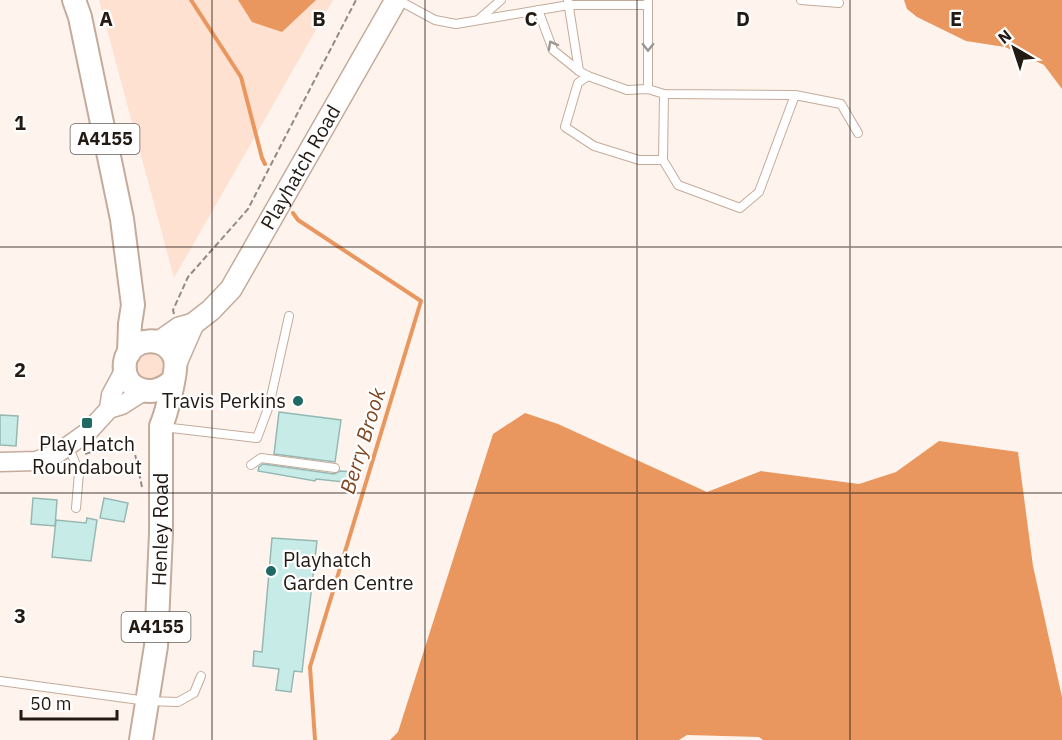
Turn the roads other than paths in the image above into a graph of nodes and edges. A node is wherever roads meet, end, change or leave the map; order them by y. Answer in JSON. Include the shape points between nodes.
{"nodes":[{"id":1,"x":74,"y":0,"type":"edge"},
{"id":2,"x":397,"y":0,"type":"edge"},
{"id":3,"x":501,"y":0,"type":"edge"},
{"id":4,"x":801,"y":0,"type":"edge"},
{"id":5,"x":569,"y":2,"type":"edge"},
{"id":6,"x":648,"y":3,"type":"edge"},
{"id":7,"x":839,"y":3,"type":"dead end"},
{"id":8,"x":538,"y":10,"type":"junction"},
{"id":9,"x":477,"y":21,"type":"junction"},
{"id":10,"x":579,"y":71,"type":"junction"},
{"id":11,"x":588,"y":76,"type":"junction"},
{"id":12,"x":648,"y":90,"type":"junction"},
{"id":13,"x":664,"y":94,"type":"junction"},
{"id":14,"x":795,"y":95,"type":"junction"},
{"id":15,"x":858,"y":133,"type":"dead end"},
{"id":16,"x":663,"y":160,"type":"junction"},
{"id":17,"x":133,"y":305,"type":"junction"},
{"id":18,"x":289,"y":316,"type":"dead end"},
{"id":19,"x":186,"y":326,"type":"junction"},
{"id":20,"x":158,"y":342,"type":"junction"},
{"id":21,"x":127,"y":361,"type":"junction"},
{"id":22,"x":174,"y":372,"type":"junction"},
{"id":23,"x":145,"y":391,"type":"junction"},
{"id":24,"x":109,"y":409,"type":"junction"},
{"id":25,"x":161,"y":426,"type":"junction"},
{"id":26,"x":71,"y":452,"type":"junction"},
{"id":27,"x":0,"y":462,"type":"edge"},
{"id":28,"x":251,"y":465,"type":"dead end"},
{"id":29,"x":335,"y":468,"type":"dead end"},
{"id":30,"x":76,"y":508,"type":"dead end"},
{"id":31,"x":201,"y":676,"type":"dead end"},
{"id":32,"x":0,"y":681,"type":"edge"},
{"id":33,"x":147,"y":701,"type":"junction"},
{"id":34,"x":141,"y":740,"type":"edge"}],
"edges":[{"from":1,"to":17,"type":"main road","number":"A4155","via":[[122,219]]},
{"from":2,"to":9,"type":"lane","via":[[435,20],[456,24]]},
{"from":2,"to":19,"type":"main road","name":"Playhatch Road","via":[[231,289],[211,310]]},
{"from":3,"to":9,"type":"lane"},
{"from":4,"to":7,"type":"lane"},
{"from":5,"to":6,"type":"lane"},
{"from":5,"to":8,"type":"lane"},
{"from":5,"to":10,"type":"lane"},
{"from":6,"to":12,"type":"lane","one_way":true},
{"from":8,"to":9,"type":"lane"},
{"from":10,"to":8,"type":"lane","one_way":true,"via":[[553,50]]},
{"from":10,"to":11,"type":"lane"},
{"from":11,"to":12,"type":"lane","via":[[627,90]]},
{"from":11,"to":16,"type":"lane","via":[[578,83],[565,127],[594,146],[639,160]]},
{"from":12,"to":13,"type":"lane"},
{"from":13,"to":14,"type":"lane"},
{"from":13,"to":16,"type":"lane"},
{"from":14,"to":15,"type":"lane","via":[[841,104]]},
{"from":14,"to":16,"type":"lane","via":[[759,192],[740,208],[678,185]]},
{"from":17,"to":20,"type":"main road","number":"A4155"},
{"from":17,"to":21,"type":"main road","number":"A4155"},
{"from":18,"to":25,"type":"lane","via":[[269,406],[257,438]]},
{"from":19,"to":20,"type":"main road","name":"Playhatch Road"},
{"from":19,"to":22,"type":"main road","name":"Playhatch Road"},
{"from":20,"to":21,"type":"main road","via":[[138,344]]},
{"from":20,"to":22,"type":"main road","via":[[170,350]]},
{"from":21,"to":23,"type":"main road","via":[[133,385]]},
{"from":21,"to":24,"type":"street","via":[[111,395]]},
{"from":22,"to":23,"type":"main road","via":[[160,390]]},
{"from":22,"to":25,"type":"main road","name":"Henley Road","number":"A4155"},
{"from":23,"to":24,"type":"street"},
{"from":23,"to":25,"type":"main road","name":"Henley Road","number":"A4155"},
{"from":24,"to":26,"type":"street"},
{"from":25,"to":33,"type":"main road","name":"Henley Road","number":"A4155","via":[[156,646]]},
{"from":26,"to":27,"type":"street","via":[[36,461]]},
{"from":26,"to":30,"type":"lane","via":[[79,473]]},
{"from":28,"to":29,"type":"lane","via":[[261,458]]},
{"from":31,"to":33,"type":"lane","via":[[194,693],[178,702]]},
{"from":32,"to":33,"type":"lane"},
{"from":33,"to":34,"type":"main road","name":"Henley Road","number":"A4155"}]}
